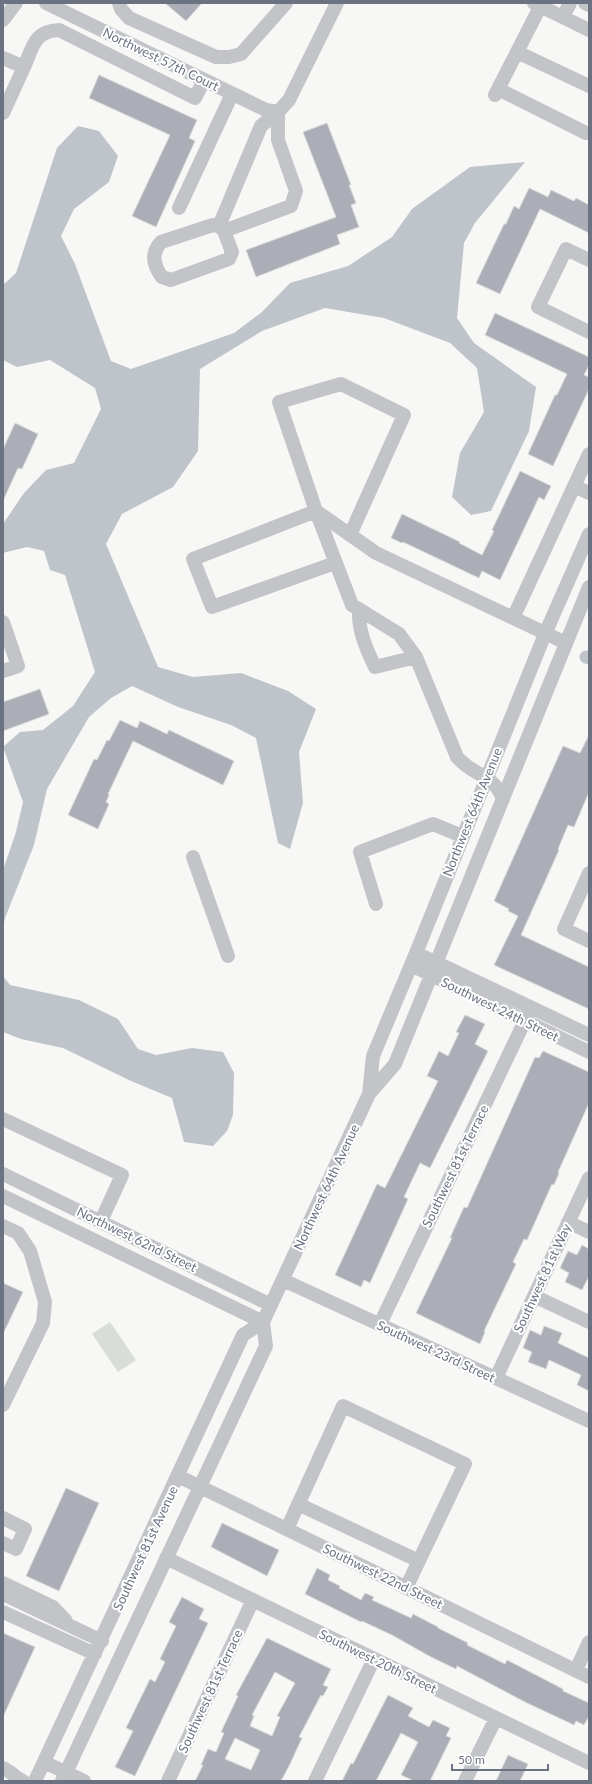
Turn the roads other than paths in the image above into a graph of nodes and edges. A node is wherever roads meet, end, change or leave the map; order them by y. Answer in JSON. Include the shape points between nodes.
{"nodes":[{"id":1,"x":16,"y":3,"type":"edge"},
{"id":2,"x":46,"y":3,"type":"edge"},
{"id":3,"x":119,"y":3,"type":"edge"},
{"id":4,"x":285,"y":3,"type":"edge"},
{"id":5,"x":337,"y":3,"type":"edge"},
{"id":6,"x":570,"y":3,"type":"edge"},
{"id":7,"x":585,"y":3,"type":"edge"},
{"id":8,"x":539,"y":4,"type":"edge"},
{"id":9,"x":589,"y":5,"type":"edge"},
{"id":10,"x":564,"y":17,"type":"junction"},
{"id":11,"x":3,"y":20,"type":"edge"},
{"id":12,"x":589,"y":30,"type":"edge"},
{"id":13,"x":517,"y":52,"type":"junction"},
{"id":14,"x":3,"y":58,"type":"edge"},
{"id":15,"x":24,"y":67,"type":"junction"},
{"id":16,"x":204,"y":80,"type":"junction"},
{"id":17,"x":589,"y":86,"type":"edge"},
{"id":18,"x":232,"y":94,"type":"junction"},
{"id":19,"x":278,"y":112,"type":"junction"},
{"id":20,"x":3,"y":114,"type":"edge"},
{"id":21,"x":586,"y":133,"type":"dead end"},
{"id":22,"x":179,"y":208,"type":"dead end"},
{"id":23,"x":222,"y":228,"type":"junction"},
{"id":24,"x":589,"y":260,"type":"edge"},
{"id":25,"x":589,"y":332,"type":"edge"},
{"id":26,"x":589,"y":454,"type":"edge"},
{"id":27,"x":574,"y":486,"type":"junction"},
{"id":28,"x":589,"y":493,"type":"edge"},
{"id":29,"x":316,"y":511,"type":"junction"},
{"id":30,"x":589,"y":534,"type":"edge"},
{"id":31,"x":350,"y":535,"type":"junction"},
{"id":32,"x":336,"y":563,"type":"junction"},
{"id":33,"x":589,"y":587,"type":"edge"},
{"id":34,"x":359,"y":609,"type":"junction"},
{"id":35,"x":513,"y":618,"type":"junction"},
{"id":36,"x":3,"y":622,"type":"edge"},
{"id":37,"x":545,"y":634,"type":"junction"},
{"id":38,"x":566,"y":643,"type":"junction"},
{"id":39,"x":416,"y":657,"type":"junction"},
{"id":40,"x":3,"y":671,"type":"edge"},
{"id":41,"x":486,"y":778,"type":"junction"},
{"id":42,"x":503,"y":799,"type":"junction"},
{"id":43,"x":462,"y":836,"type":"junction"},
{"id":44,"x":193,"y":857,"type":"dead end"},
{"id":45,"x":589,"y":873,"type":"edge"},
{"id":46,"x":376,"y":904,"type":"dead end"},
{"id":47,"x":589,"y":941,"type":"edge"},
{"id":48,"x":228,"y":956,"type":"dead end"},
{"id":49,"x":413,"y":959,"type":"junction"},
{"id":50,"x":434,"y":970,"type":"junction"},
{"id":51,"x":531,"y":1008,"type":"junction"},
{"id":52,"x":525,"y":1022,"type":"junction"},
{"id":53,"x":589,"y":1036,"type":"edge"},
{"id":54,"x":589,"y":1052,"type":"edge"},
{"id":55,"x":369,"y":1094,"type":"junction"},
{"id":56,"x":3,"y":1119,"type":"edge"},
{"id":57,"x":3,"y":1174,"type":"edge"},
{"id":58,"x":589,"y":1178,"type":"edge"},
{"id":59,"x":3,"y":1196,"type":"edge"},
{"id":60,"x":101,"y":1221,"type":"junction"},
{"id":61,"x":568,"y":1222,"type":"junction"},
{"id":62,"x":3,"y":1226,"type":"edge"},
{"id":63,"x":589,"y":1232,"type":"edge"},
{"id":64,"x":135,"y":1238,"type":"junction"},
{"id":65,"x":110,"y":1248,"type":"junction"},
{"id":66,"x":283,"y":1280,"type":"junction"},
{"id":67,"x":534,"y":1296,"type":"junction"},
{"id":68,"x":271,"y":1304,"type":"junction"},
{"id":69,"x":263,"y":1322,"type":"junction"},
{"id":70,"x":589,"y":1322,"type":"edge"},
{"id":71,"x":380,"y":1324,"type":"junction"},
{"id":72,"x":496,"y":1378,"type":"junction"},
{"id":73,"x":3,"y":1405,"type":"edge"},
{"id":74,"x":589,"y":1421,"type":"edge"},
{"id":75,"x":178,"y":1476,"type":"junction"},
{"id":76,"x":199,"y":1486,"type":"junction"},
{"id":77,"x":298,"y":1504,"type":"junction"},
{"id":78,"x":3,"y":1518,"type":"edge"},
{"id":79,"x":287,"y":1529,"type":"junction"},
{"id":80,"x":3,"y":1543,"type":"edge"},
{"id":81,"x":166,"y":1558,"type":"junction"},
{"id":82,"x":419,"y":1560,"type":"junction"},
{"id":83,"x":3,"y":1583,"type":"edge"},
{"id":84,"x":406,"y":1588,"type":"junction"},
{"id":85,"x":6,"y":1596,"type":"edge"},
{"id":86,"x":253,"y":1600,"type":"junction"},
{"id":87,"x":3,"y":1612,"type":"edge"},
{"id":88,"x":69,"y":1625,"type":"junction"},
{"id":89,"x":102,"y":1641,"type":"junction"},
{"id":90,"x":589,"y":1642,"type":"edge"},
{"id":91,"x":96,"y":1654,"type":"junction"},
{"id":92,"x":374,"y":1659,"type":"junction"},
{"id":93,"x":576,"y":1670,"type":"junction"},
{"id":94,"x":589,"y":1677,"type":"edge"},
{"id":95,"x":496,"y":1718,"type":"junction"},
{"id":96,"x":44,"y":1762,"type":"junction"},
{"id":97,"x":589,"y":1763,"type":"edge"},
{"id":98,"x":3,"y":1768,"type":"edge"},
{"id":99,"x":64,"y":1777,"type":"edge"},
{"id":100,"x":16,"y":1780,"type":"edge"},
{"id":101,"x":35,"y":1781,"type":"edge"},
{"id":102,"x":84,"y":1781,"type":"edge"},
{"id":103,"x":168,"y":1781,"type":"edge"},
{"id":104,"x":315,"y":1781,"type":"edge"},
{"id":105,"x":465,"y":1781,"type":"edge"}],
"edges":[{"from":1,"to":11,"type":"street"},
{"from":2,"to":16,"type":"street","name":"Northwest 57th Court"},
{"from":3,"to":4,"type":"street","via":[[129,18],[216,57],[229,57],[241,54]]},
{"from":5,"to":19,"type":"street","via":[[289,100]]},
{"from":6,"to":10,"type":"street"},
{"from":7,"to":9,"type":"street"},
{"from":8,"to":10,"type":"street"},
{"from":8,"to":13,"type":"street"},
{"from":10,"to":12,"type":"street"},
{"from":13,"to":17,"type":"street"},
{"from":13,"to":21,"type":"street","via":[[497,92]]},
{"from":14,"to":15,"type":"street"},
{"from":15,"to":16,"type":"street","via":[[37,38],[47,30],[59,30],[195,98]]},
{"from":15,"to":20,"type":"street"},
{"from":16,"to":18,"type":"street","name":"Northwest 57th Court"},
{"from":18,"to":19,"type":"street","name":"Northwest 57th Court","via":[[266,110]]},
{"from":18,"to":22,"type":"street"},
{"from":19,"to":23,"type":"street","via":[[261,126]]},
{"from":19,"to":23,"type":"street","via":[[278,140],[296,191],[291,206]]},
{"from":23,"to":23,"type":"street","via":[[232,252],[229,259],[171,280],[162,278],[157,270],[154,255],[161,242],[213,225]]},
{"from":24,"to":25,"type":"street","via":[[566,249],[538,307]]},
{"from":26,"to":27,"type":"street"},
{"from":27,"to":28,"type":"street"},
{"from":27,"to":35,"type":"street"},
{"from":29,"to":31,"type":"street"},
{"from":29,"to":31,"type":"street","via":[[279,402],[341,384],[404,415]]},
{"from":29,"to":32,"type":"street"},
{"from":29,"to":32,"type":"street","via":[[193,560],[212,607]]},
{"from":30,"to":37,"type":"street","name":"Northwest 64th Avenue"},
{"from":31,"to":35,"type":"street","via":[[376,553]]},
{"from":32,"to":34,"type":"street","via":[[352,605]]},
{"from":33,"to":38,"type":"street","name":"Northwest 64th Avenue"},
{"from":34,"to":39,"type":"street","via":[[400,634]]},
{"from":34,"to":39,"type":"street","via":[[358,625],[376,667]]},
{"from":35,"to":37,"type":"street"},
{"from":36,"to":40,"type":"street","via":[[18,666]]},
{"from":37,"to":38,"type":"street"},
{"from":37,"to":41,"type":"street","name":"Northwest 64th Avenue"},
{"from":38,"to":42,"type":"street","name":"Northwest 64th Avenue"},
{"from":39,"to":41,"type":"street","via":[[457,757],[465,766]]},
{"from":41,"to":42,"type":"street","via":[[493,781]]},
{"from":41,"to":43,"type":"street","name":"Northwest 64th Avenue"},
{"from":42,"to":50,"type":"street","name":"Northwest 64th Avenue"},
{"from":43,"to":46,"type":"street","via":[[433,824],[360,852]]},
{"from":43,"to":49,"type":"street","name":"Northwest 64th Avenue"},
{"from":44,"to":48,"type":"street"},
{"from":45,"to":47,"type":"street","via":[[564,929]]},
{"from":49,"to":50,"type":"street","name":"Southwest 24th Street"},
{"from":49,"to":55,"type":"street","name":"Northwest 64th Avenue","via":[[373,1056]]},
{"from":50,"to":51,"type":"street","name":"Southwest 24th Street"},
{"from":50,"to":52,"type":"street","name":"Southwest 24th Street"},
{"from":50,"to":55,"type":"street","name":"Northwest 64th Avenue","via":[[394,1064]]},
{"from":51,"to":52,"type":"street","name":"Southwest 81st Terrace"},
{"from":51,"to":53,"type":"street","name":"Southwest 24th Street"},
{"from":52,"to":54,"type":"street","name":"Southwest 24th Street"},
{"from":52,"to":71,"type":"street","name":"Southwest 81st Terrace"},
{"from":55,"to":66,"type":"street","name":"Northwest 64th Avenue"},
{"from":56,"to":60,"type":"street","via":[[122,1175]]},
{"from":57,"to":60,"type":"street","name":"Northwest 62nd Street"},
{"from":58,"to":61,"type":"street","name":"Southwest 81st Way"},
{"from":59,"to":65,"type":"street","name":"Northwest 62nd Street"},
{"from":60,"to":64,"type":"street","name":"Northwest 62nd Street"},
{"from":61,"to":63,"type":"street"},
{"from":61,"to":67,"type":"street","name":"Southwest 81st Way"},
{"from":62,"to":73,"type":"street","via":[[18,1233],[30,1251],[45,1302],[43,1323]]},
{"from":64,"to":65,"type":"street","via":[[123,1246]]},
{"from":64,"to":68,"type":"street","name":"Northwest 62nd Street"},
{"from":65,"to":69,"type":"street","name":"Northwest 62nd Street"},
{"from":66,"to":68,"type":"street"},
{"from":66,"to":71,"type":"street","name":"Southwest 23rd Street"},
{"from":67,"to":70,"type":"street"},
{"from":67,"to":72,"type":"street","name":"Southwest 81st Way"},
{"from":68,"to":69,"type":"street"},
{"from":69,"to":75,"type":"street","name":"Southwest 81st Avenue","via":[[243,1335]]},
{"from":69,"to":76,"type":"street","name":"Southwest 81st Avenue","via":[[266,1346]]},
{"from":71,"to":72,"type":"street","name":"Southwest 23rd Street"},
{"from":72,"to":74,"type":"street","name":"Southwest 23rd Street"},
{"from":75,"to":76,"type":"street","name":"Southwest 22nd Street"},
{"from":75,"to":89,"type":"street","name":"Southwest 81st Avenue"},
{"from":76,"to":79,"type":"street","name":"Southwest 22nd Street"},
{"from":76,"to":81,"type":"street","name":"Southwest 81st Avenue"},
{"from":77,"to":79,"type":"street"},
{"from":77,"to":82,"type":"street"},
{"from":77,"to":82,"type":"street","via":[[343,1406],[465,1464]]},
{"from":78,"to":80,"type":"street","via":[[25,1529],[16,1549]]},
{"from":79,"to":84,"type":"street","name":"Southwest 22nd Street"},
{"from":81,"to":86,"type":"street","name":"Southwest 20th Street"},
{"from":81,"to":99,"type":"street","name":"Southwest 81st Avenue"},
{"from":82,"to":84,"type":"street"},
{"from":83,"to":88,"type":"street","via":[[53,1607]]},
{"from":84,"to":93,"type":"street","name":"Southwest 22nd Street"},
{"from":85,"to":87,"type":"street"},
{"from":85,"to":88,"type":"street"},
{"from":86,"to":92,"type":"street","name":"Southwest 20th Street"},
{"from":86,"to":103,"type":"street","name":"Southwest 81st Terrace"},
{"from":87,"to":91,"type":"street"},
{"from":88,"to":89,"type":"street"},
{"from":89,"to":91,"type":"street","name":"Southwest 81st Avenue"},
{"from":90,"to":93,"type":"street"},
{"from":91,"to":96,"type":"street","name":"Southwest 81st Avenue"},
{"from":92,"to":95,"type":"street","name":"Southwest 20th Street"},
{"from":92,"to":104,"type":"street"},
{"from":93,"to":94,"type":"street","name":"Southwest 22nd Street"},
{"from":95,"to":97,"type":"street","name":"Southwest 20th Street"},
{"from":95,"to":105,"type":"street"},
{"from":96,"to":99,"type":"street"},
{"from":96,"to":101,"type":"street","name":"Southwest 81st Avenue"},
{"from":98,"to":100,"type":"street","via":[[10,1771]]},
{"from":99,"to":102,"type":"street"}]}
